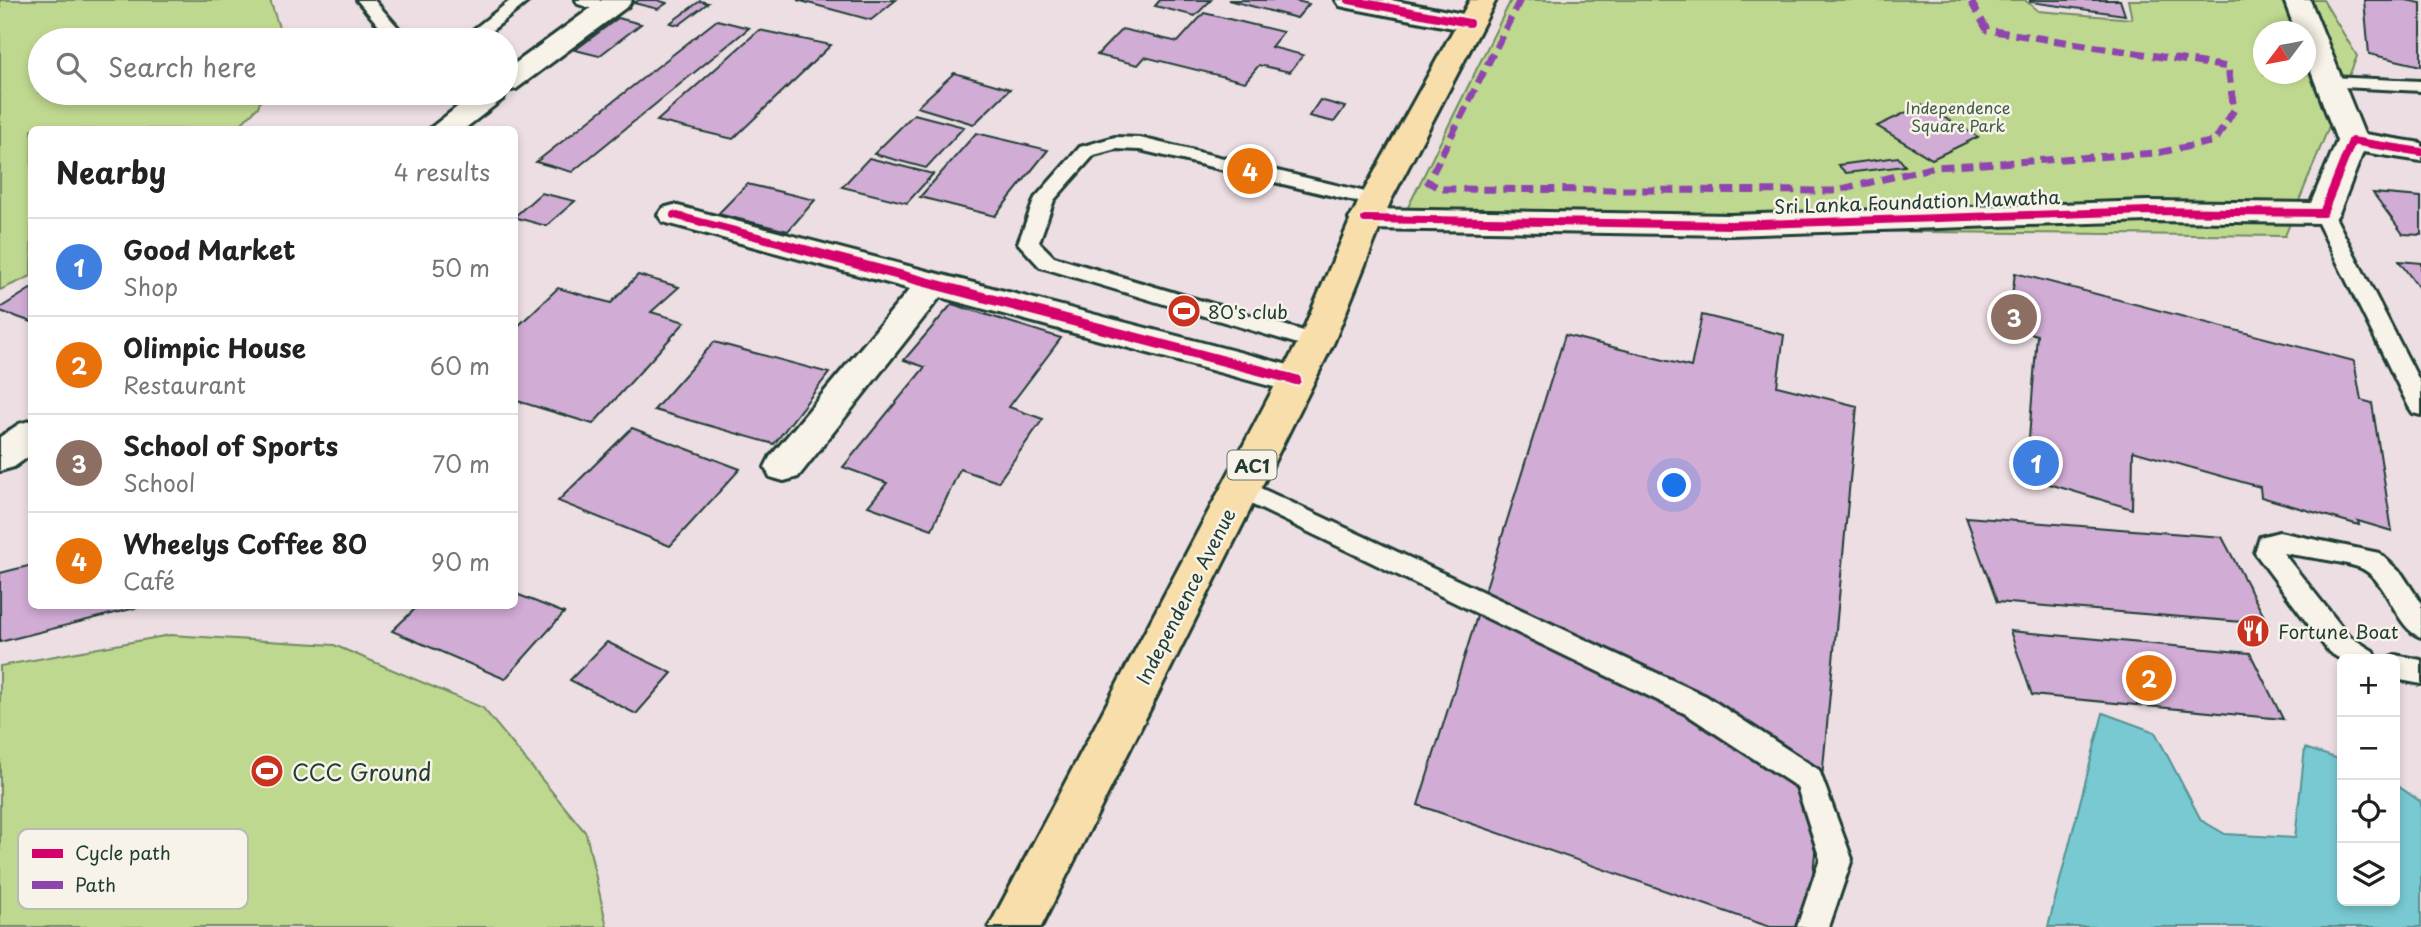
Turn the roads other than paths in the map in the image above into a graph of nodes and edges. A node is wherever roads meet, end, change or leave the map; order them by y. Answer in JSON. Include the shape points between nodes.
{"nodes":[{"id":1,"x":365,"y":0,"type":"edge"},
{"id":2,"x":522,"y":0,"type":"edge"},
{"id":3,"x":1349,"y":0,"type":"edge"},
{"id":4,"x":2297,"y":0,"type":"edge"},
{"id":5,"x":603,"y":3,"type":"edge"},
{"id":6,"x":1476,"y":12,"type":"edge"},
{"id":7,"x":390,"y":28,"type":"edge"},
{"id":8,"x":485,"y":28,"type":"edge"},
{"id":9,"x":518,"y":73,"type":"edge"},
{"id":10,"x":2329,"y":82,"type":"junction"},
{"id":11,"x":2421,"y":86,"type":"edge"},
{"id":12,"x":471,"y":105,"type":"edge"},
{"id":13,"x":447,"y":126,"type":"edge"},
{"id":14,"x":2352,"y":141,"type":"junction"},
{"id":15,"x":2421,"y":152,"type":"edge"},
{"id":16,"x":1370,"y":209,"type":"junction"},
{"id":17,"x":2323,"y":213,"type":"junction"},
{"id":18,"x":674,"y":215,"type":"dead end"},
{"id":19,"x":932,"y":284,"type":"junction"},
{"id":20,"x":1316,"y":342,"type":"junction"},
{"id":21,"x":1296,"y":380,"type":"junction"},
{"id":22,"x":2421,"y":407,"type":"edge"},
{"id":23,"x":28,"y":437,"type":"edge"},
{"id":24,"x":0,"y":457,"type":"edge"},
{"id":25,"x":783,"y":467,"type":"dead end"},
{"id":26,"x":1241,"y":488,"type":"junction"},
{"id":27,"x":2421,"y":626,"type":"edge"},
{"id":28,"x":2355,"y":654,"type":"edge"},
{"id":29,"x":2400,"y":668,"type":"edge"},
{"id":30,"x":2421,"y":672,"type":"edge"},
{"id":31,"x":1014,"y":927,"type":"edge"},
{"id":32,"x":1813,"y":927,"type":"edge"}],
"edges":[{"from":1,"to":7,"type":"lane"},
{"from":2,"to":8,"type":"lane"},
{"from":3,"to":6,"type":"street"},
{"from":4,"to":10,"type":"street"},
{"from":5,"to":9,"type":"street"},
{"from":6,"to":16,"type":"main road","name":"Independence Avenue","number":"AC1"},
{"from":10,"to":11,"type":"lane"},
{"from":10,"to":14,"type":"street"},
{"from":12,"to":13,"type":"street"},
{"from":14,"to":15,"type":"street"},
{"from":14,"to":17,"type":"street"},
{"from":16,"to":17,"type":"street","name":"Sri Lanka Foundation Mawatha","via":[[1731,225],[2148,211]]},
{"from":16,"to":20,"type":"main road","name":"Independence Avenue","number":"AC1"},
{"from":16,"to":20,"type":"lane","via":[[1140,144],[1087,151],[1045,198],[1028,243],[1047,262]]},
{"from":17,"to":22,"type":"lane"},
{"from":18,"to":19,"type":"street"},
{"from":19,"to":21,"type":"street"},
{"from":19,"to":25,"type":"street"},
{"from":20,"to":21,"type":"main road","name":"Independence Avenue","number":"AC1"},
{"from":21,"to":26,"type":"main road","name":"Independence Avenue","number":"AC1"},
{"from":23,"to":24,"type":"street"},
{"from":26,"to":31,"type":"main road","name":"Independence Avenue","number":"AC1"},
{"from":26,"to":32,"type":"lane","via":[[1696,705],[1809,779],[1836,859]]},
{"from":27,"to":28,"type":"lane","via":[[2393,581],[2370,560],[2280,542],[2269,544],[2268,553],[2339,644]]},
{"from":29,"to":30,"type":"lane"}]}
